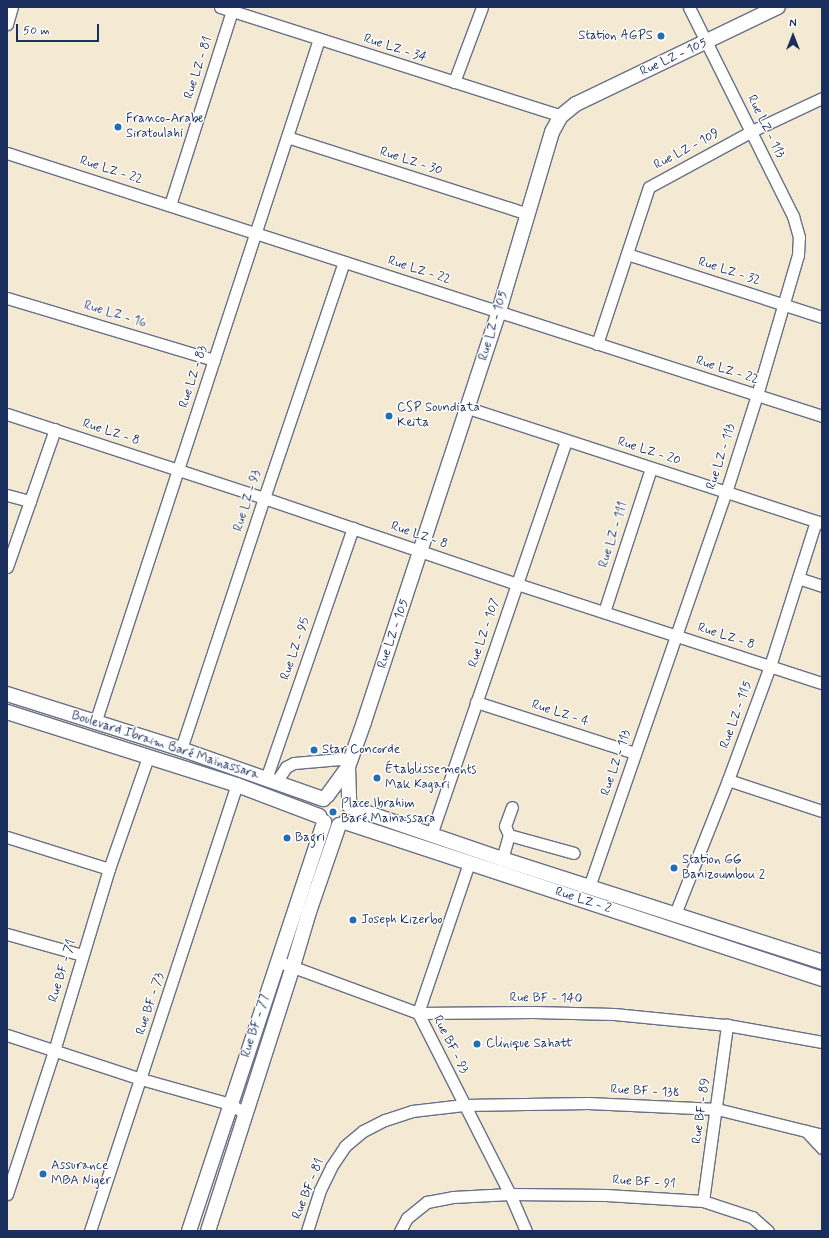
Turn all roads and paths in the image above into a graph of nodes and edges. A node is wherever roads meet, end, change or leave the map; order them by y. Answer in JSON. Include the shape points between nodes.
{"nodes":[{"id":1,"x":12,"y":7,"type":"edge"},
{"id":2,"x":220,"y":7,"type":"edge"},
{"id":3,"x":482,"y":7,"type":"edge"},
{"id":4,"x":689,"y":7,"type":"edge"},
{"id":5,"x":778,"y":7,"type":"edge"},
{"id":6,"x":233,"y":9,"type":"edge"},
{"id":7,"x":7,"y":24,"type":"edge"},
{"id":8,"x":319,"y":39,"type":"junction"},
{"id":9,"x":708,"y":42,"type":"junction"},
{"id":10,"x":454,"y":82,"type":"junction"},
{"id":11,"x":822,"y":98,"type":"edge"},
{"id":12,"x":561,"y":116,"type":"junction"},
{"id":13,"x":752,"y":131,"type":"junction"},
{"id":14,"x":286,"y":137,"type":"junction"},
{"id":15,"x":7,"y":153,"type":"edge"},
{"id":16,"x":170,"y":205,"type":"junction"},
{"id":17,"x":528,"y":214,"type":"junction"},
{"id":18,"x":256,"y":233,"type":"junction"},
{"id":19,"x":627,"y":254,"type":"junction"},
{"id":20,"x":344,"y":262,"type":"junction"},
{"id":21,"x":7,"y":298,"type":"edge"},
{"id":22,"x":785,"y":305,"type":"junction"},
{"id":23,"x":499,"y":312,"type":"junction"},
{"id":24,"x":822,"y":317,"type":"edge"},
{"id":25,"x":597,"y":344,"type":"junction"},
{"id":26,"x":214,"y":360,"type":"junction"},
{"id":27,"x":757,"y":395,"type":"junction"},
{"id":28,"x":468,"y":408,"type":"junction"},
{"id":29,"x":7,"y":414,"type":"edge"},
{"id":30,"x":822,"y":416,"type":"edge"},
{"id":31,"x":55,"y":429,"type":"junction"},
{"id":32,"x":566,"y":440,"type":"junction"},
{"id":33,"x":651,"y":468,"type":"junction"},
{"id":34,"x":178,"y":470,"type":"junction"},
{"id":35,"x":726,"y":492,"type":"junction"},
{"id":36,"x":7,"y":495,"type":"edge"},
{"id":37,"x":264,"y":498,"type":"junction"},
{"id":38,"x":30,"y":501,"type":"junction"},
{"id":39,"x":819,"y":522,"type":"edge"},
{"id":40,"x":353,"y":528,"type":"junction"},
{"id":41,"x":422,"y":552,"type":"junction"},
{"id":42,"x":7,"y":567,"type":"edge"},
{"id":43,"x":798,"y":578,"type":"junction"},
{"id":44,"x":517,"y":584,"type":"junction"},
{"id":45,"x":822,"y":586,"type":"edge"},
{"id":46,"x":604,"y":612,"type":"junction"},
{"id":47,"x":676,"y":635,"type":"junction"},
{"id":48,"x":770,"y":666,"type":"junction"},
{"id":49,"x":822,"y":682,"type":"edge"},
{"id":50,"x":7,"y":694,"type":"edge"},
{"id":51,"x":476,"y":702,"type":"junction"},
{"id":52,"x":7,"y":712,"type":"edge"},
{"id":53,"x":96,"y":723,"type":"junction"},
{"id":54,"x":182,"y":749,"type":"junction"},
{"id":55,"x":636,"y":753,"type":"junction"},
{"id":56,"x":148,"y":757,"type":"junction"},
{"id":57,"x":350,"y":762,"type":"junction"},
{"id":58,"x":728,"y":780,"type":"junction"},
{"id":59,"x":271,"y":781,"type":"junction"},
{"id":60,"x":237,"y":785,"type":"junction"},
{"id":61,"x":325,"y":797,"type":"junction"},
{"id":62,"x":349,"y":805,"type":"junction"},
{"id":63,"x":512,"y":807,"type":"dead end"},
{"id":64,"x":822,"y":811,"type":"edge"},
{"id":65,"x":322,"y":819,"type":"junction"},
{"id":66,"x":342,"y":823,"type":"junction"},
{"id":67,"x":431,"y":835,"type":"junction"},
{"id":68,"x":509,"y":835,"type":"junction"},
{"id":69,"x":7,"y":836,"type":"edge"},
{"id":70,"x":574,"y":853,"type":"dead end"},
{"id":71,"x":502,"y":859,"type":"junction"},
{"id":72,"x":469,"y":863,"type":"junction"},
{"id":73,"x":109,"y":869,"type":"junction"},
{"id":74,"x":589,"y":887,"type":"junction"},
{"id":75,"x":675,"y":914,"type":"junction"},
{"id":76,"x":7,"y":934,"type":"edge"},
{"id":77,"x":82,"y":955,"type":"junction"},
{"id":78,"x":277,"y":961,"type":"junction"},
{"id":79,"x":822,"y":962,"type":"edge"},
{"id":80,"x":293,"y":966,"type":"junction"},
{"id":81,"x":822,"y":979,"type":"edge"},
{"id":82,"x":418,"y":1013,"type":"junction"},
{"id":83,"x":727,"y":1025,"type":"junction"},
{"id":84,"x":7,"y":1035,"type":"edge"},
{"id":85,"x":822,"y":1042,"type":"edge"},
{"id":86,"x":54,"y":1051,"type":"junction"},
{"id":87,"x":141,"y":1079,"type":"junction"},
{"id":88,"x":230,"y":1104,"type":"junction"},
{"id":89,"x":464,"y":1104,"type":"junction"},
{"id":90,"x":717,"y":1109,"type":"junction"},
{"id":91,"x":246,"y":1114,"type":"junction"},
{"id":92,"x":806,"y":1131,"type":"junction"},
{"id":93,"x":822,"y":1135,"type":"edge"},
{"id":94,"x":822,"y":1148,"type":"edge"},
{"id":95,"x":7,"y":1194,"type":"edge"},
{"id":96,"x":510,"y":1194,"type":"junction"},
{"id":97,"x":703,"y":1201,"type":"junction"},
{"id":98,"x":90,"y":1231,"type":"edge"},
{"id":99,"x":189,"y":1231,"type":"edge"},
{"id":100,"x":208,"y":1231,"type":"edge"},
{"id":101,"x":307,"y":1231,"type":"edge"},
{"id":102,"x":400,"y":1231,"type":"edge"},
{"id":103,"x":526,"y":1231,"type":"edge"},
{"id":104,"x":768,"y":1231,"type":"edge"}],
"edges":[{"from":1,"to":7,"type":"street"},
{"from":2,"to":6,"type":"street","name":"Rue LZ - 34"},
{"from":3,"to":10,"type":"street"},
{"from":4,"to":9,"type":"street","name":"Rue LZ - 113"},
{"from":5,"to":9,"type":"main road","name":"Rue LZ - 105"},
{"from":6,"to":8,"type":"street","name":"Rue LZ - 34"},
{"from":6,"to":16,"type":"street","name":"Rue LZ - 81"},
{"from":8,"to":10,"type":"street","name":"Rue LZ - 34"},
{"from":8,"to":14,"type":"street","name":"Rue LZ - 83"},
{"from":9,"to":12,"type":"main road","name":"Rue LZ - 105","via":[[576,104]]},
{"from":9,"to":13,"type":"street","name":"Rue LZ - 113"},
{"from":10,"to":12,"type":"street","name":"Rue LZ - 34"},
{"from":11,"to":13,"type":"street","name":"Rue LZ - 109"},
{"from":12,"to":17,"type":"main road","name":"Rue LZ - 105","via":[[552,132]]},
{"from":13,"to":19,"type":"street","name":"Rue LZ - 109","via":[[650,187]]},
{"from":13,"to":22,"type":"street","name":"Rue LZ - 113","via":[[793,216],[799,237],[798,255]]},
{"from":14,"to":17,"type":"street","name":"Rue LZ - 30"},
{"from":14,"to":18,"type":"street","name":"Rue LZ - 83"},
{"from":15,"to":16,"type":"street","name":"Rue LZ - 22"},
{"from":16,"to":18,"type":"street","name":"Rue LZ - 22"},
{"from":17,"to":23,"type":"main road","name":"Rue LZ - 105"},
{"from":18,"to":20,"type":"street","name":"Rue LZ - 22"},
{"from":18,"to":26,"type":"street","name":"Rue LZ - 83"},
{"from":19,"to":22,"type":"street","name":"Rue LZ - 32"},
{"from":19,"to":25,"type":"street","name":"Rue LZ - 109"},
{"from":20,"to":23,"type":"street","name":"Rue LZ - 22"},
{"from":20,"to":37,"type":"street","name":"Rue LZ - 93"},
{"from":21,"to":26,"type":"street","name":"Rue LZ - 16"},
{"from":22,"to":24,"type":"street","name":"Rue LZ - 32"},
{"from":22,"to":27,"type":"street","name":"Rue LZ - 113"},
{"from":23,"to":25,"type":"street","name":"Rue LZ - 22"},
{"from":23,"to":28,"type":"main road","name":"Rue LZ - 105"},
{"from":25,"to":27,"type":"street","name":"Rue LZ - 22"},
{"from":26,"to":34,"type":"street","name":"Rue LZ - 83"},
{"from":27,"to":30,"type":"street","name":"Rue LZ - 22"},
{"from":27,"to":35,"type":"street","name":"Rue LZ - 113"},
{"from":28,"to":32,"type":"street","name":"Rue LZ - 20"},
{"from":28,"to":41,"type":"main road","name":"Rue LZ - 105"},
{"from":29,"to":31,"type":"street","name":"Rue LZ - 8"},
{"from":31,"to":34,"type":"street","name":"Rue LZ - 8"},
{"from":31,"to":38,"type":"street"},
{"from":32,"to":33,"type":"street","name":"Rue LZ - 20"},
{"from":32,"to":44,"type":"street","name":"Rue LZ - 107"},
{"from":33,"to":35,"type":"street","name":"Rue LZ - 20"},
{"from":33,"to":46,"type":"street","name":"Rue LZ - 111"},
{"from":34,"to":37,"type":"street","name":"Rue LZ - 8"},
{"from":34,"to":53,"type":"street","name":"Rue LZ - 83"},
{"from":35,"to":39,"type":"street","name":"Rue LZ - 20"},
{"from":35,"to":47,"type":"street","name":"Rue LZ - 113"},
{"from":36,"to":38,"type":"street"},
{"from":37,"to":40,"type":"street","name":"Rue LZ - 8"},
{"from":37,"to":54,"type":"street","name":"Rue LZ - 93"},
{"from":38,"to":42,"type":"street"},
{"from":39,"to":43,"type":"street","name":"Rue LZ - 115"},
{"from":40,"to":41,"type":"street","name":"Rue LZ - 8"},
{"from":40,"to":59,"type":"street","name":"Rue LZ - 95"},
{"from":41,"to":44,"type":"street","name":"Rue LZ - 8"},
{"from":41,"to":57,"type":"main road","name":"Rue LZ - 105"},
{"from":43,"to":45,"type":"street"},
{"from":43,"to":48,"type":"street","name":"Rue LZ - 115"},
{"from":44,"to":46,"type":"street","name":"Rue LZ - 8"},
{"from":44,"to":51,"type":"street","name":"Rue LZ - 107"},
{"from":46,"to":47,"type":"street","name":"Rue LZ - 8"},
{"from":47,"to":48,"type":"street","name":"Rue LZ - 8"},
{"from":47,"to":55,"type":"street","name":"Rue LZ - 113"},
{"from":48,"to":49,"type":"street","name":"Rue LZ - 8"},
{"from":48,"to":58,"type":"street","name":"Rue LZ - 115"},
{"from":50,"to":53,"type":"main road","name":"Boulevard Ibraim Baré Maïnassara"},
{"from":51,"to":55,"type":"street","name":"Rue LZ - 4"},
{"from":51,"to":67,"type":"street","name":"Rue LZ - 107"},
{"from":52,"to":56,"type":"main road","name":"Boulevard Ibraim Baré Maïnassara"},
{"from":53,"to":54,"type":"main road","name":"Boulevard Ibraim Baré Maïnassara"},
{"from":54,"to":59,"type":"main road","name":"Boulevard Ibraim Baré Maïnassara"},
{"from":55,"to":74,"type":"street","name":"Rue LZ - 113"},
{"from":56,"to":60,"type":"main road","name":"Boulevard Ibraim Baré Maïnassara"},
{"from":56,"to":73,"type":"street","name":"Rue BF - 71"},
{"from":57,"to":59,"type":"street","via":[[294,763]]},
{"from":57,"to":61,"type":"main road","name":"Rue LZ - 105"},
{"from":57,"to":62,"type":"main road","name":"Rue LZ - 105"},
{"from":58,"to":64,"type":"street"},
{"from":58,"to":75,"type":"street","name":"Rue LZ - 115"},
{"from":59,"to":61,"type":"main road","name":"Boulevard Ibraim Baré Maïnassara"},
{"from":60,"to":65,"type":"main road","name":"Boulevard Ibraim Baré Maïnassara"},
{"from":60,"to":87,"type":"street","name":"Rue BF - 73"},
{"from":61,"to":62,"type":"main road","via":[[340,795]]},
{"from":61,"to":65,"type":"main road","via":[[319,806]]},
{"from":62,"to":66,"type":"main road","via":[[349,815]]},
{"from":62,"to":67,"type":"main road","name":"Rue LZ - 2"},
{"from":63,"to":68,"type":"street","via":[[505,826]]},
{"from":65,"to":66,"type":"main road","via":[[331,825]]},
{"from":65,"to":78,"type":"main road","name":"Rue BF - 77"},
{"from":66,"to":72,"type":"main road","name":"Rue LZ - 2"},
{"from":66,"to":80,"type":"main road","name":"Rue BF - 77","via":[[309,912]]},
{"from":67,"to":71,"type":"main road","name":"Rue LZ - 2"},
{"from":68,"to":70,"type":"street"},
{"from":68,"to":71,"type":"street"},
{"from":69,"to":73,"type":"street"},
{"from":71,"to":74,"type":"main road","name":"Rue LZ - 2"},
{"from":72,"to":81,"type":"main road","name":"Rue LZ - 2"},
{"from":72,"to":82,"type":"street","name":"Rue BF - 93"},
{"from":73,"to":77,"type":"street","name":"Rue BF - 71"},
{"from":74,"to":75,"type":"main road","name":"Rue LZ - 2"},
{"from":75,"to":79,"type":"main road","name":"Rue LZ - 2"},
{"from":76,"to":77,"type":"street"},
{"from":77,"to":86,"type":"street","name":"Rue BF - 71"},
{"from":78,"to":80,"type":"street","name":"Rue BF - 140"},
{"from":78,"to":88,"type":"main road","name":"Rue BF - 77"},
{"from":80,"to":82,"type":"street","name":"Rue BF - 140"},
{"from":80,"to":91,"type":"main road","name":"Rue BF - 77"},
{"from":82,"to":83,"type":"street","name":"Rue BF - 140","via":[[614,1014]]},
{"from":82,"to":89,"type":"street","name":"Rue BF - 93"},
{"from":83,"to":85,"type":"street","name":"Rue BF - 140"},
{"from":83,"to":90,"type":"street","name":"Rue BF - 89"},
{"from":84,"to":86,"type":"street"},
{"from":86,"to":87,"type":"street"},
{"from":86,"to":95,"type":"street","name":"Rue BF - 71"},
{"from":87,"to":88,"type":"street"},
{"from":87,"to":98,"type":"street","name":"Rue BF - 73"},
{"from":88,"to":91,"type":"street"},
{"from":88,"to":99,"type":"main road","name":"Rue BF - 77"},
{"from":89,"to":90,"type":"street","name":"Rue BF - 138","via":[[588,1103]]},
{"from":89,"to":96,"type":"street","name":"Rue BF - 93"},
{"from":89,"to":101,"type":"street","name":"Rue BF - 81","via":[[412,1111],[385,1120],[351,1141],[331,1166],[320,1190]]},
{"from":90,"to":92,"type":"street","name":"Rue BF - 138"},
{"from":90,"to":97,"type":"street","name":"Rue BF - 89"},
{"from":91,"to":100,"type":"main road","name":"Rue BF - 77"},
{"from":92,"to":93,"type":"street","name":"Rue BF - 138"},
{"from":92,"to":94,"type":"street"},
{"from":96,"to":97,"type":"street","name":"Rue BF - 91","via":[[606,1195]]},
{"from":96,"to":102,"type":"street","name":"Rue BF - 91","via":[[453,1197],[426,1202],[407,1218]]},
{"from":96,"to":103,"type":"street","name":"Rue BF - 93"},
{"from":97,"to":104,"type":"street","name":"Rue BF - 91","via":[[752,1217]]}]}
